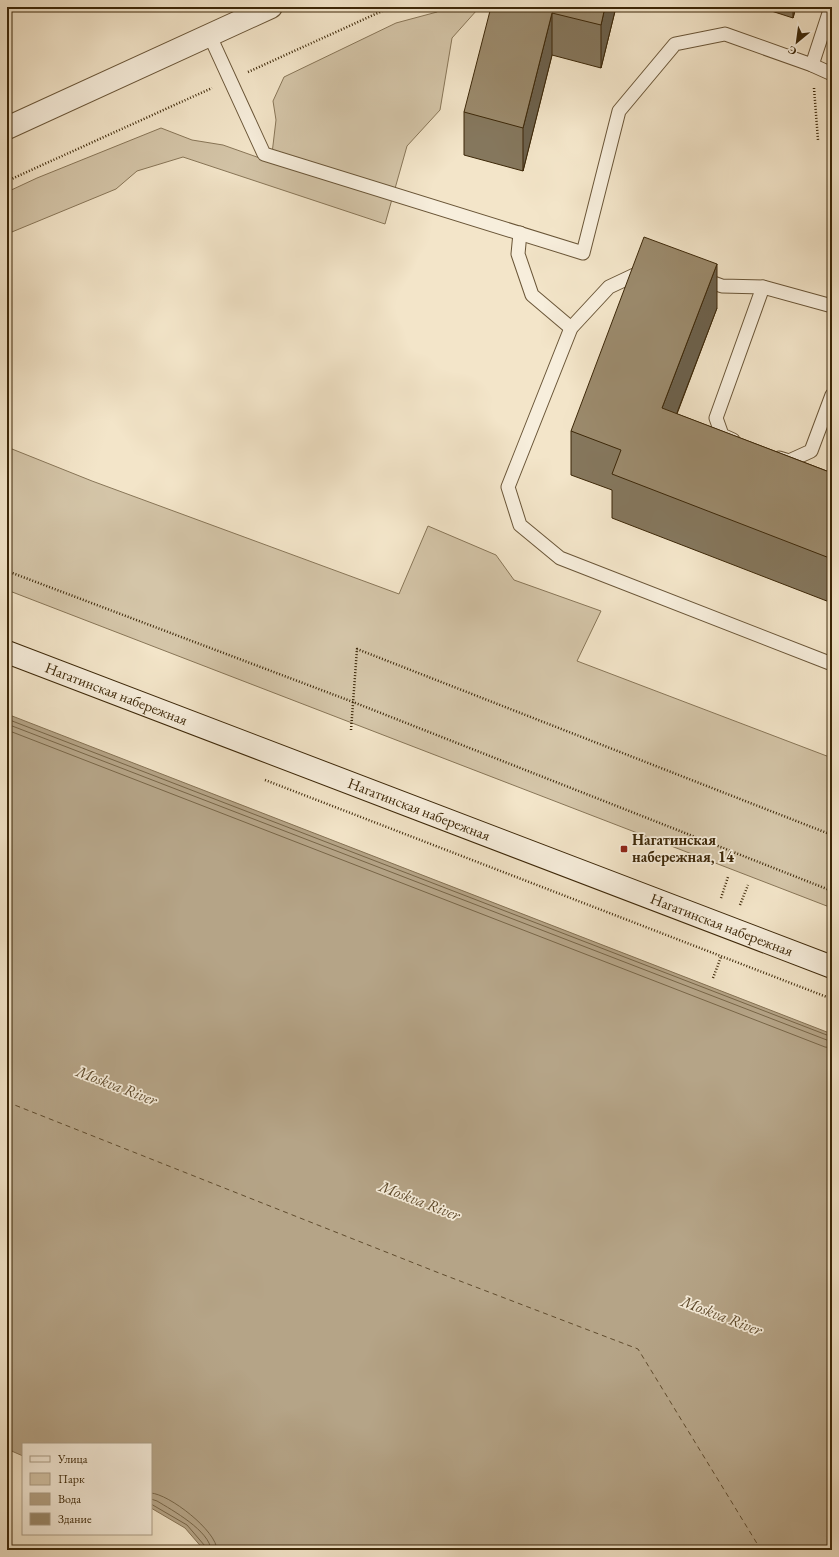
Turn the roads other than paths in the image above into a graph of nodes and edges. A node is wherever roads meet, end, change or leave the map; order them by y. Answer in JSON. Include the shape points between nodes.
{"nodes":[{"id":1,"x":271,"y":7,"type":"edge"},
{"id":2,"x":831,"y":7,"type":"edge"},
{"id":3,"x":209,"y":34,"type":"junction"},
{"id":4,"x":812,"y":65,"type":"junction"},
{"id":5,"x":832,"y":74,"type":"edge"},
{"id":6,"x":7,"y":128,"type":"edge"},
{"id":7,"x":520,"y":233,"type":"junction"},
{"id":8,"x":655,"y":266,"type":"edge"},
{"id":9,"x":689,"y":273,"type":"edge"},
{"id":10,"x":763,"y":287,"type":"junction"},
{"id":11,"x":832,"y":306,"type":"edge"},
{"id":12,"x":570,"y":328,"type":"junction"},
{"id":13,"x":832,"y":395,"type":"edge"},
{"id":14,"x":742,"y":443,"type":"edge"},
{"id":15,"x":769,"y":454,"type":"edge"},
{"id":16,"x":7,"y":652,"type":"edge"},
{"id":17,"x":832,"y":664,"type":"edge"},
{"id":18,"x":832,"y":967,"type":"edge"}],
"edges":[{"from":1,"to":3,"type":"main road"},
{"from":2,"to":4,"type":"lane"},
{"from":3,"to":6,"type":"main road"},
{"from":3,"to":7,"type":"lane","via":[[264,154]]},
{"from":4,"to":5,"type":"lane"},
{"from":4,"to":7,"type":"lane","via":[[725,34],[675,44],[619,111],[583,253]]},
{"from":7,"to":12,"type":"lane","via":[[518,254],[532,295]]},
{"from":8,"to":12,"type":"lane","via":[[609,288]]},
{"from":9,"to":10,"type":"lane","via":[[722,286]]},
{"from":10,"to":11,"type":"lane"},
{"from":10,"to":14,"type":"lane","via":[[716,418],[722,435]]},
{"from":12,"to":17,"type":"lane","via":[[508,488],[520,525],[560,558]]},
{"from":13,"to":15,"type":"lane","via":[[811,451],[789,461]]},
{"from":16,"to":18,"type":"main road","name":"Нагатинская набережная"}]}
